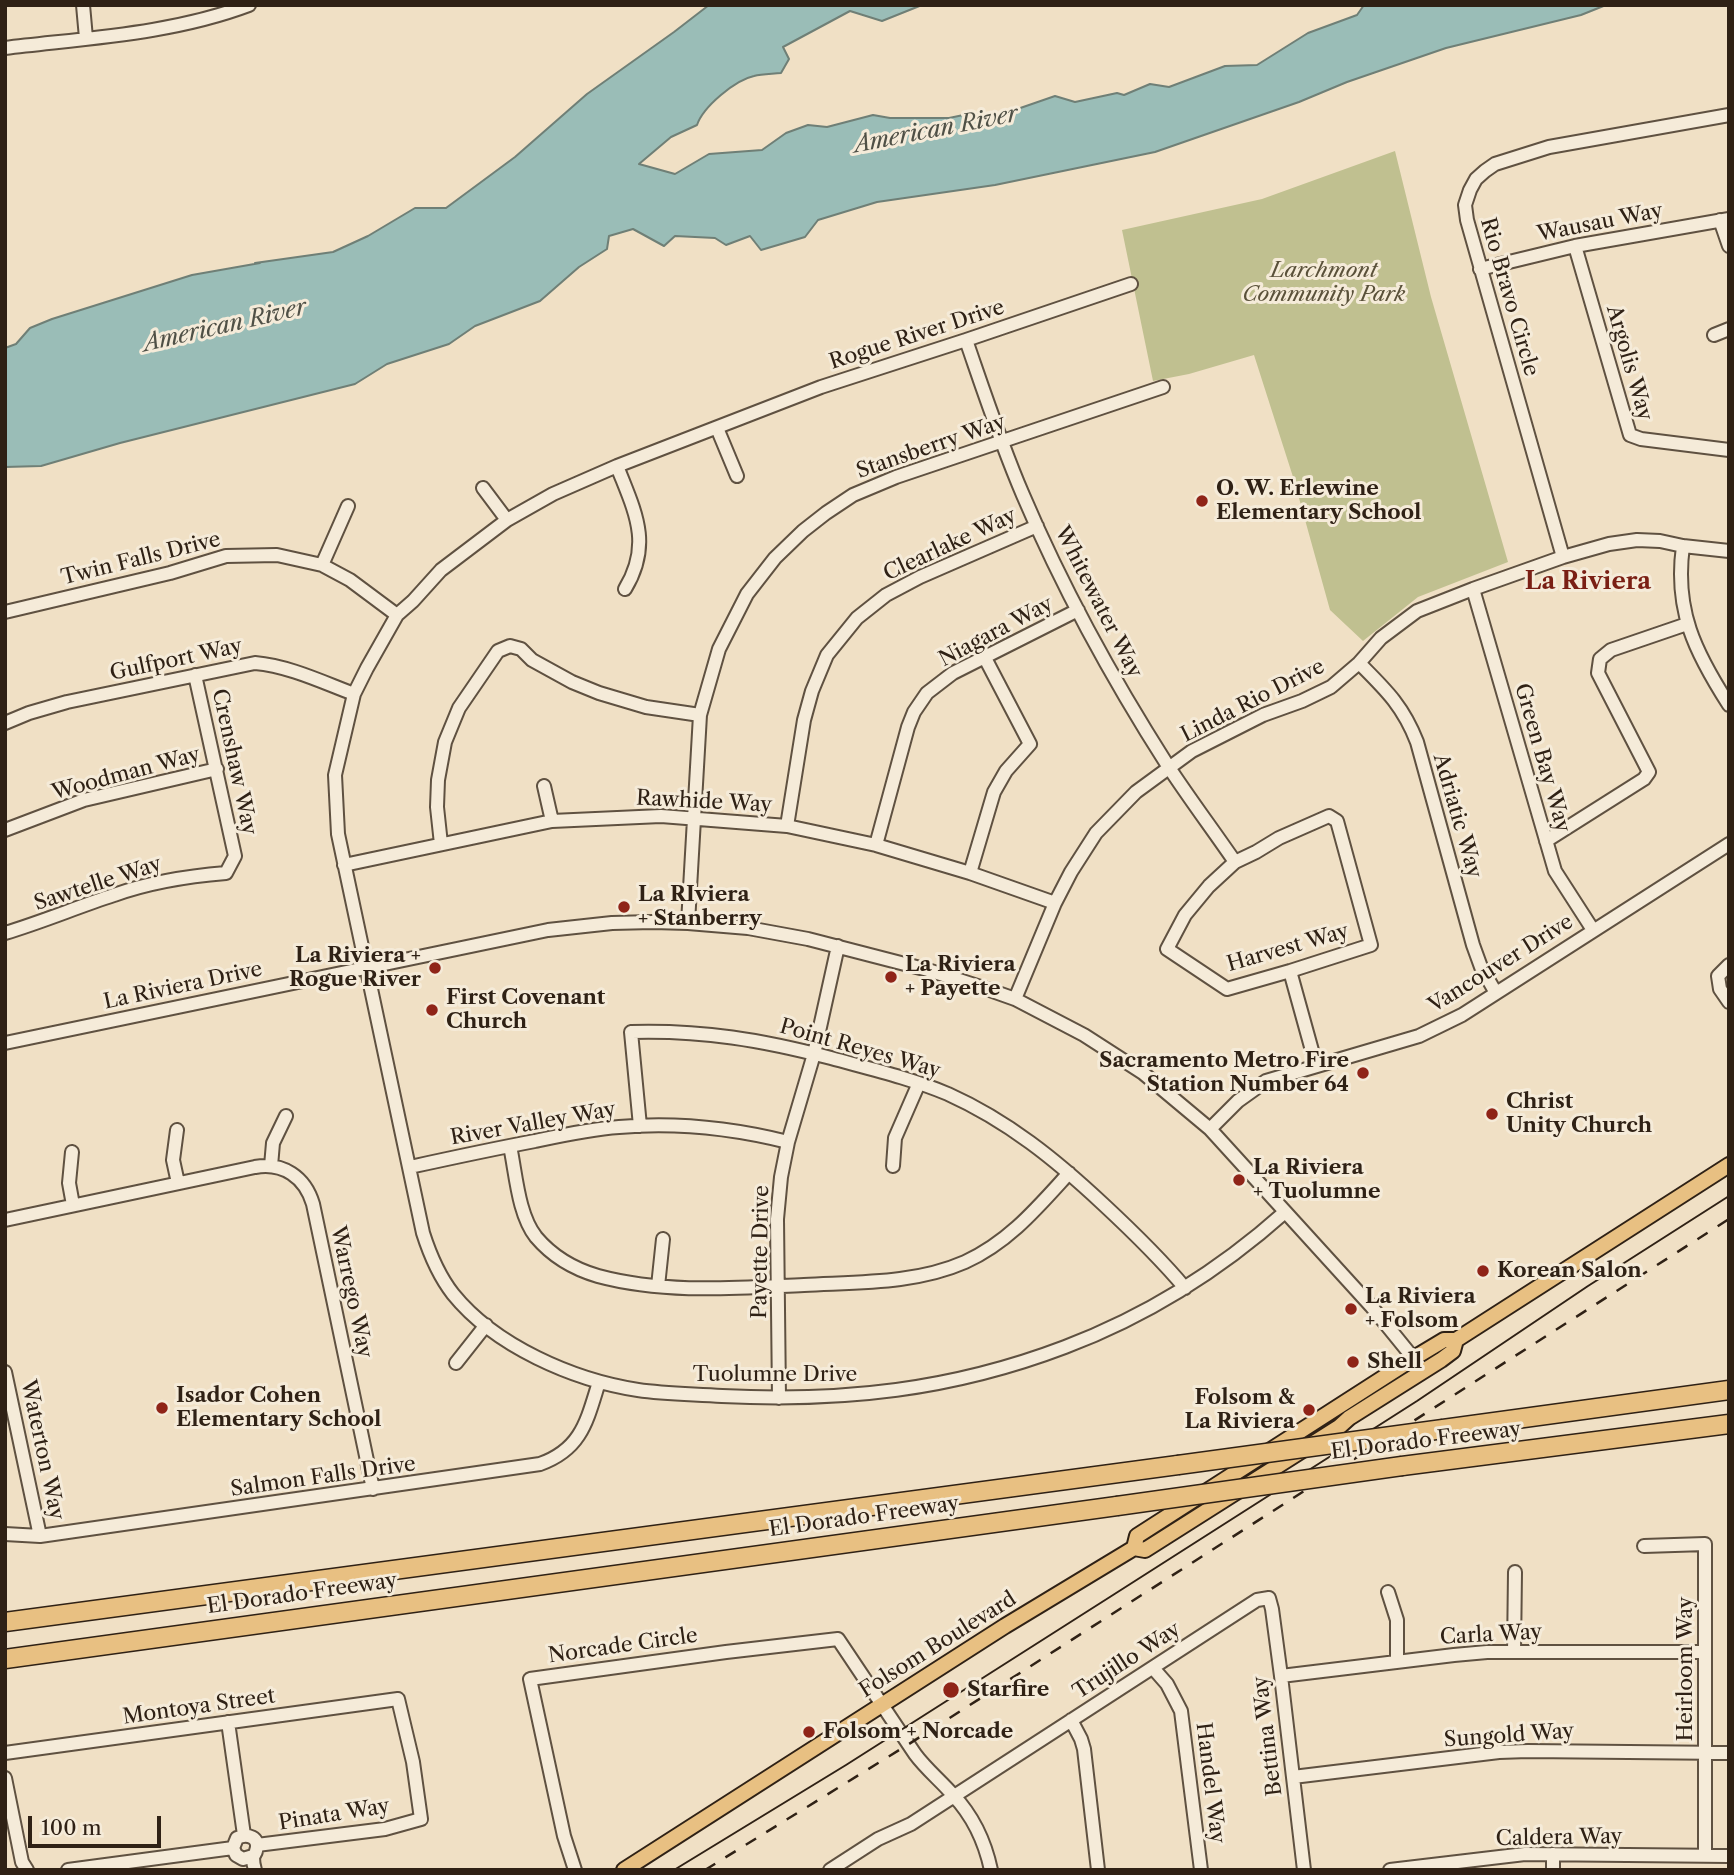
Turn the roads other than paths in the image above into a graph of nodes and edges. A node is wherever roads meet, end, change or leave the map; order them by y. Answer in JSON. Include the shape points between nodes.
{"nodes":[{"id":1,"x":83,"y":5,"type":"edge"},
{"id":2,"x":250,"y":5,"type":"edge"},
{"id":3,"x":86,"y":38,"type":"junction"},
{"id":4,"x":5,"y":48,"type":"edge"},
{"id":5,"x":1729,"y":115,"type":"edge"},
{"id":6,"x":1724,"y":220,"type":"edge"},
{"id":7,"x":1575,"y":246,"type":"junction"},
{"id":8,"x":1729,"y":246,"type":"edge"},
{"id":9,"x":1480,"y":270,"type":"junction"},
{"id":10,"x":1131,"y":284,"type":"dead end"},
{"id":11,"x":1729,"y":329,"type":"edge"},
{"id":12,"x":1714,"y":335,"type":"dead end"},
{"id":13,"x":966,"y":340,"type":"junction"},
{"id":14,"x":1163,"y":387,"type":"dead end"},
{"id":15,"x":717,"y":428,"type":"junction"},
{"id":16,"x":1002,"y":442,"type":"junction"},
{"id":17,"x":1729,"y":450,"type":"edge"},
{"id":18,"x":617,"y":466,"type":"junction"},
{"id":19,"x":737,"y":475,"type":"dead end"},
{"id":20,"x":483,"y":488,"type":"dead end"},
{"id":21,"x":348,"y":506,"type":"dead end"},
{"id":22,"x":507,"y":520,"type":"junction"},
{"id":23,"x":1037,"y":526,"type":"junction"},
{"id":24,"x":1683,"y":546,"type":"junction"},
{"id":25,"x":1729,"y":551,"type":"edge"},
{"id":26,"x":1563,"y":557,"type":"junction"},
{"id":27,"x":322,"y":565,"type":"junction"},
{"id":28,"x":625,"y":589,"type":"dead end"},
{"id":29,"x":1474,"y":589,"type":"junction"},
{"id":30,"x":1078,"y":610,"type":"junction"},
{"id":31,"x":5,"y":612,"type":"edge"},
{"id":32,"x":397,"y":615,"type":"junction"},
{"id":33,"x":1687,"y":624,"type":"junction"},
{"id":34,"x":985,"y":659,"type":"junction"},
{"id":35,"x":1359,"y":663,"type":"junction"},
{"id":36,"x":195,"y":675,"type":"junction"},
{"id":37,"x":354,"y":694,"type":"junction"},
{"id":38,"x":1729,"y":705,"type":"edge"},
{"id":39,"x":699,"y":715,"type":"junction"},
{"id":40,"x":5,"y":723,"type":"edge"},
{"id":41,"x":1169,"y":767,"type":"junction"},
{"id":42,"x":217,"y":769,"type":"junction"},
{"id":43,"x":544,"y":786,"type":"dead end"},
{"id":44,"x":695,"y":818,"type":"junction"},
{"id":45,"x":552,"y":821,"type":"junction"},
{"id":46,"x":787,"y":825,"type":"junction"},
{"id":47,"x":5,"y":830,"type":"edge"},
{"id":48,"x":1546,"y":841,"type":"junction"},
{"id":49,"x":441,"y":844,"type":"junction"},
{"id":50,"x":1729,"y":844,"type":"edge"},
{"id":51,"x":876,"y":845,"type":"junction"},
{"id":52,"x":235,"y":856,"type":"joint"},
{"id":53,"x":1235,"y":862,"type":"junction"},
{"id":54,"x":344,"y":865,"type":"junction"},
{"id":55,"x":970,"y":873,"type":"junction"},
{"id":56,"x":1055,"y":903,"type":"junction"},
{"id":57,"x":688,"y":923,"type":"junction"},
{"id":58,"x":1593,"y":930,"type":"junction"},
{"id":59,"x":5,"y":933,"type":"edge"},
{"id":60,"x":838,"y":946,"type":"junction"},
{"id":61,"x":1729,"y":965,"type":"edge"},
{"id":62,"x":367,"y":968,"type":"junction"},
{"id":63,"x":1290,"y":971,"type":"junction"},
{"id":64,"x":1496,"y":993,"type":"junction"},
{"id":65,"x":1015,"y":999,"type":"junction"},
{"id":66,"x":1729,"y":1002,"type":"edge"},
{"id":67,"x":5,"y":1043,"type":"edge"},
{"id":68,"x":814,"y":1054,"type":"junction"},
{"id":69,"x":1316,"y":1065,"type":"junction"},
{"id":70,"x":919,"y":1083,"type":"junction"},
{"id":71,"x":286,"y":1116,"type":"dead end"},
{"id":72,"x":640,"y":1126,"type":"junction"},
{"id":73,"x":1210,"y":1129,"type":"junction"},
{"id":74,"x":177,"y":1130,"type":"dead end"},
{"id":75,"x":788,"y":1142,"type":"junction"},
{"id":76,"x":510,"y":1146,"type":"junction"},
{"id":77,"x":72,"y":1152,"type":"dead end"},
{"id":78,"x":1729,"y":1165,"type":"edge"},
{"id":79,"x":271,"y":1166,"type":"junction"},
{"id":80,"x":893,"y":1166,"type":"dead end"},
{"id":81,"x":410,"y":1167,"type":"junction"},
{"id":82,"x":1069,"y":1172,"type":"junction"},
{"id":83,"x":178,"y":1183,"type":"junction"},
{"id":84,"x":73,"y":1205,"type":"junction"},
{"id":85,"x":1285,"y":1212,"type":"junction"},
{"id":86,"x":5,"y":1220,"type":"edge"},
{"id":87,"x":663,"y":1239,"type":"dead end"},
{"id":88,"x":658,"y":1286,"type":"junction"},
{"id":89,"x":778,"y":1286,"type":"junction"},
{"id":90,"x":1185,"y":1288,"type":"junction"},
{"id":91,"x":486,"y":1325,"type":"junction"},
{"id":92,"x":456,"y":1363,"type":"dead end"},
{"id":93,"x":1419,"y":1364,"type":"junction"},
{"id":94,"x":5,"y":1373,"type":"edge"},
{"id":95,"x":599,"y":1382,"type":"junction"},
{"id":96,"x":1729,"y":1390,"type":"edge"},
{"id":97,"x":779,"y":1398,"type":"junction"},
{"id":98,"x":1729,"y":1424,"type":"edge"},
{"id":99,"x":373,"y":1489,"type":"junction"},
{"id":100,"x":5,"y":1534,"type":"edge"},
{"id":101,"x":40,"y":1536,"type":"junction"},
{"id":102,"x":1644,"y":1545,"type":"dead end"},
{"id":103,"x":1515,"y":1572,"type":"dead end"},
{"id":104,"x":1388,"y":1592,"type":"dead end"},
{"id":105,"x":1269,"y":1598,"type":"joint"},
{"id":106,"x":5,"y":1622,"type":"edge"},
{"id":107,"x":1514,"y":1651,"type":"junction"},
{"id":108,"x":1705,"y":1652,"type":"junction"},
{"id":109,"x":5,"y":1659,"type":"edge"},
{"id":110,"x":1397,"y":1662,"type":"junction"},
{"id":111,"x":1153,"y":1668,"type":"junction"},
{"id":112,"x":1281,"y":1676,"type":"junction"},
{"id":113,"x":398,"y":1699,"type":"joint"},
{"id":114,"x":883,"y":1704,"type":"junction"},
{"id":115,"x":1071,"y":1720,"type":"junction"},
{"id":116,"x":228,"y":1722,"type":"junction"},
{"id":117,"x":5,"y":1753,"type":"edge"},
{"id":118,"x":1705,"y":1753,"type":"junction"},
{"id":119,"x":1729,"y":1753,"type":"edge"},
{"id":120,"x":1293,"y":1777,"type":"junction"},
{"id":121,"x":5,"y":1779,"type":"edge"},
{"id":122,"x":954,"y":1795,"type":"junction"},
{"id":123,"x":1553,"y":1854,"type":"junction"},
{"id":124,"x":1705,"y":1855,"type":"junction"},
{"id":125,"x":1661,"y":1856,"type":"junction"},
{"id":126,"x":1729,"y":1856,"type":"edge"},
{"id":127,"x":247,"y":1858,"type":"edge"},
{"id":128,"x":1443,"y":1867,"type":"edge"},
{"id":129,"x":27,"y":1870,"type":"edge"},
{"id":130,"x":68,"y":1870,"type":"edge"},
{"id":131,"x":575,"y":1870,"type":"edge"},
{"id":132,"x":624,"y":1870,"type":"edge"},
{"id":133,"x":830,"y":1870,"type":"edge"},
{"id":134,"x":991,"y":1870,"type":"edge"},
{"id":135,"x":1098,"y":1870,"type":"edge"},
{"id":136,"x":1201,"y":1870,"type":"edge"},
{"id":137,"x":1304,"y":1870,"type":"edge"},
{"id":138,"x":1390,"y":1870,"type":"edge"},
{"id":139,"x":1553,"y":1870,"type":"edge"},
{"id":140,"x":1661,"y":1870,"type":"edge"}],
"edges":[{"from":1,"to":3,"type":"street"},
{"from":2,"to":3,"type":"street","via":[[184,24]]},
{"from":3,"to":4,"type":"street"},
{"from":5,"to":9,"type":"street","name":"Rio Bravo Circle","via":[[1549,147],[1490,167],[1476,179],[1465,205]]},
{"from":6,"to":7,"type":"street","name":"Wausau Way"},
{"from":6,"to":8,"type":"street"},
{"from":7,"to":9,"type":"street","name":"Wausau Way"},
{"from":7,"to":17,"type":"street","name":"Argolis Way","via":[[1630,435]]},
{"from":9,"to":26,"type":"street","name":"Rio Bravo Circle"},
{"from":10,"to":13,"type":"street","name":"Rogue River Drive"},
{"from":11,"to":12,"type":"street"},
{"from":13,"to":15,"type":"street","name":"Rogue River Drive","via":[[821,387]]},
{"from":13,"to":16,"type":"street","name":"Whitewater Way"},
{"from":14,"to":16,"type":"street","name":"Stansberry Way"},
{"from":15,"to":18,"type":"street","name":"Rogue River Drive"},
{"from":15,"to":19,"type":"street"},
{"from":16,"to":23,"type":"street","name":"Whitewater Way"},
{"from":16,"to":39,"type":"street","name":"Stansberry Way","via":[[853,495],[803,531],[775,558],[743,602],[719,649]]},
{"from":18,"to":22,"type":"street","name":"Rogue River Drive"},
{"from":18,"to":28,"type":"street","via":[[638,520],[640,539],[634,574]]},
{"from":20,"to":22,"type":"street"},
{"from":21,"to":27,"type":"street"},
{"from":22,"to":32,"type":"street","name":"Rogue River Drive","via":[[441,570]]},
{"from":23,"to":30,"type":"street","name":"Whitewater Way"},
{"from":23,"to":46,"type":"street","name":"Clearlake Way","via":[[886,595],[857,618],[827,655],[812,691]]},
{"from":24,"to":25,"type":"street","name":"Linda Rio Drive"},
{"from":24,"to":26,"type":"street","name":"Linda Rio Drive","via":[[1637,540]]},
{"from":24,"to":33,"type":"street","via":[[1680,567]]},
{"from":26,"to":29,"type":"street","name":"Linda Rio Drive"},
{"from":27,"to":31,"type":"street","name":"Twin Falls Drive","via":[[277,555],[226,555]]},
{"from":27,"to":32,"type":"street","name":"Twin Falls Drive"},
{"from":29,"to":35,"type":"street","name":"Linda Rio Drive","via":[[1417,611],[1381,638]]},
{"from":29,"to":48,"type":"street","name":"Green Bay Way"},
{"from":30,"to":34,"type":"street","name":"Niagara Way"},
{"from":30,"to":41,"type":"street","name":"Whitewater Way"},
{"from":32,"to":37,"type":"street","name":"Rogue River Drive"},
{"from":33,"to":38,"type":"street"},
{"from":33,"to":48,"type":"street","via":[[1611,650],[1600,659],[1598,673],[1648,772],[1644,779]]},
{"from":34,"to":51,"type":"street","name":"Niagara Way","via":[[954,673],[927,693],[914,712]]},
{"from":34,"to":55,"type":"street","via":[[1030,744],[994,792]]},
{"from":35,"to":41,"type":"street","name":"Linda Rio Drive","via":[[1331,687],[1263,715]]},
{"from":35,"to":64,"type":"street","name":"Adriatic Way","via":[[1395,701],[1417,742],[1473,945]]},
{"from":36,"to":37,"type":"street","name":"Gulfport Way","via":[[270,664]]},
{"from":36,"to":40,"type":"street","name":"Gulfport Way","via":[[67,702]]},
{"from":36,"to":42,"type":"street","name":"Crenshaw Way"},
{"from":37,"to":54,"type":"street","name":"Rogue River Drive","via":[[335,775]]},
{"from":39,"to":44,"type":"street","name":"Stansberry Way"},
{"from":39,"to":49,"type":"street","via":[[646,707],[572,682],[521,649],[510,646],[498,651],[459,708],[445,743],[438,780]]},
{"from":41,"to":53,"type":"street","name":"Whitewater Way"},
{"from":41,"to":56,"type":"street","name":"Linda Rio Drive","via":[[1136,792],[1096,833]]},
{"from":42,"to":47,"type":"street","name":"Woodman Way","via":[[84,800]]},
{"from":42,"to":52,"type":"street","name":"Crenshaw Way"},
{"from":43,"to":45,"type":"street"},
{"from":44,"to":45,"type":"street","name":"Rawhide Way"},
{"from":44,"to":46,"type":"street","name":"Rawhide Way"},
{"from":44,"to":57,"type":"street","name":"Stansberry Way"},
{"from":45,"to":49,"type":"street","name":"Rawhide Way"},
{"from":46,"to":51,"type":"street","name":"Rawhide Way"},
{"from":48,"to":58,"type":"street","name":"Green Bay Way","via":[[1555,871]]},
{"from":49,"to":54,"type":"street","name":"Rawhide Way"},
{"from":50,"to":58,"type":"street","name":"Vancouver Drive"},
{"from":51,"to":55,"type":"street","name":"Rawhide Way"},
{"from":52,"to":59,"type":"street","name":"Sawtelle Way","via":[[226,873],[165,881],[116,894]]},
{"from":53,"to":63,"type":"street","name":"Harvest Way","via":[[1185,915],[1167,948],[1227,989]]},
{"from":53,"to":63,"type":"street","name":"Harvest Way","via":[[1306,825],[1329,816],[1337,821],[1371,945]]},
{"from":54,"to":62,"type":"street","name":"Rogue River Drive"},
{"from":55,"to":56,"type":"street","name":"Rawhide Way"},
{"from":56,"to":65,"type":"street","name":"Linda Rio Drive"},
{"from":57,"to":60,"type":"street","name":"La Riviera Drive"},
{"from":57,"to":62,"type":"street","name":"La Riviera Drive","via":[[612,923],[548,930]]},
{"from":58,"to":64,"type":"street","name":"Vancouver Drive"},
{"from":60,"to":65,"type":"street","name":"La Riviera Drive"},
{"from":60,"to":68,"type":"street","name":"Payette Drive"},
{"from":61,"to":66,"type":"street","via":[[1718,976]]},
{"from":62,"to":67,"type":"street","name":"La Riviera Drive"},
{"from":62,"to":81,"type":"street","name":"Tuolumne Drive"},
{"from":63,"to":69,"type":"street"},
{"from":64,"to":69,"type":"street","name":"Vancouver Drive","via":[[1419,1036]]},
{"from":65,"to":73,"type":"street","name":"La Riviera Drive","via":[[1143,1073]]},
{"from":68,"to":70,"type":"street","name":"Point Reyes Way"},
{"from":68,"to":72,"type":"street","name":"Point Reyes Way","via":[[731,1036],[631,1032]]},
{"from":68,"to":75,"type":"street","name":"Payette Drive"},
{"from":69,"to":73,"type":"street","name":"Vancouver Drive","via":[[1266,1081]]},
{"from":70,"to":80,"type":"street","via":[[895,1138]]},
{"from":70,"to":82,"type":"street","name":"Point Reyes Way","via":[[1002,1122]]},
{"from":71,"to":79,"type":"street","via":[[274,1143]]},
{"from":72,"to":75,"type":"street","name":"River Valley Way","via":[[701,1127]]},
{"from":72,"to":76,"type":"street","name":"River Valley Way","via":[[583,1131]]},
{"from":73,"to":85,"type":"street","name":"La Riviera Drive"},
{"from":74,"to":83,"type":"street","via":[[173,1160]]},
{"from":75,"to":89,"type":"street","name":"Payette Drive","via":[[779,1198]]},
{"from":76,"to":81,"type":"street","name":"River Valley Way"},
{"from":76,"to":88,"type":"street","via":[[524,1213],[543,1244],[587,1272]]},
{"from":77,"to":84,"type":"street","via":[[69,1183]]},
{"from":78,"to":93,"type":"main road","name":"Folsom Boulevard","via":[[1455,1340],[1444,1340]]},
{"from":79,"to":83,"type":"street"},
{"from":79,"to":99,"type":"street","name":"Warrego Way","via":[[295,1176],[311,1198]]},
{"from":81,"to":91,"type":"street","name":"Tuolumne Drive","via":[[423,1233],[435,1265],[454,1294]]},
{"from":82,"to":89,"type":"street","via":[[1015,1230],[964,1262],[901,1279]]},
{"from":82,"to":90,"type":"street","name":"Point Reyes Way","via":[[1138,1236]]},
{"from":83,"to":84,"type":"street"},
{"from":84,"to":86,"type":"street"},
{"from":85,"to":90,"type":"street","name":"Tuolumne Drive","via":[[1237,1253]]},
{"from":85,"to":93,"type":"street","name":"La Riviera Drive"},
{"from":87,"to":88,"type":"street"},
{"from":88,"to":89,"type":"street"},
{"from":89,"to":97,"type":"street","name":"Payette Drive"},
{"from":90,"to":97,"type":"street","name":"Tuolumne Drive","via":[[1105,1331],[1003,1368],[884,1393]]},
{"from":91,"to":92,"type":"street"},
{"from":91,"to":95,"type":"street","name":"Tuolumne Drive","via":[[541,1359]]},
{"from":93,"to":114,"type":"main road","name":"Folsom Boulevard","via":[[1137,1536],[1134,1548]]},
{"from":94,"to":101,"type":"street","name":"Waterton Way"},
{"from":95,"to":97,"type":"street","name":"Tuolumne Drive","via":[[662,1393]]},
{"from":95,"to":99,"type":"street","name":"Salmon Falls Drive","via":[[582,1432],[553,1460]]},
{"from":96,"to":106,"type":"highway","name":"El Dorado Freeway","bridge":true},
{"from":98,"to":109,"type":"highway","name":"El Dorado Freeway","bridge":true},
{"from":99,"to":101,"type":"street","name":"Salmon Falls Drive"},
{"from":100,"to":101,"type":"street","name":"Salmon Falls Drive"},
{"from":102,"to":108,"type":"street","name":"Heirloom Way","via":[[1705,1545]]},
{"from":103,"to":107,"type":"street"},
{"from":104,"to":110,"type":"street","via":[[1397,1620]]},
{"from":105,"to":111,"type":"street","name":"Trujillo Way","via":[[1257,1600]]},
{"from":105,"to":112,"type":"street","name":"Bettina Way"},
{"from":107,"to":108,"type":"street","name":"Carla Way"},
{"from":107,"to":110,"type":"street","name":"Carla Way"},
{"from":108,"to":118,"type":"street","name":"Heirloom Way"},
{"from":110,"to":112,"type":"street","name":"Carla Way"},
{"from":111,"to":115,"type":"street","name":"Trujillo Way"},
{"from":111,"to":136,"type":"street","name":"Handel Way","via":[[1181,1711]]},
{"from":112,"to":120,"type":"street","name":"Bettina Way"},
{"from":113,"to":116,"type":"street","name":"Montoya Street"},
{"from":113,"to":127,"type":"street","name":"Pinata Way","via":[[421,1819]]},
{"from":114,"to":122,"type":"street","via":[[921,1762]]},
{"from":114,"to":131,"type":"street","name":"Norcade Circle","via":[[838,1639],[530,1679]]},
{"from":114,"to":132,"type":"main road","name":"Folsom Boulevard"},
{"from":115,"to":122,"type":"street","name":"Trujillo Way"},
{"from":115,"to":135,"type":"street","via":[[1084,1749]]},
{"from":116,"to":117,"type":"street","name":"Montoya Street"},
{"from":116,"to":127,"type":"street","via":[[244,1835],[237,1838]]},
{"from":118,"to":119,"type":"street","name":"Sungold Way"},
{"from":118,"to":120,"type":"street","name":"Sungold Way","via":[[1518,1751]]},
{"from":118,"to":124,"type":"street","name":"Heirloom Way"},
{"from":120,"to":137,"type":"street","name":"Bettina Way"},
{"from":121,"to":129,"type":"street"},
{"from":122,"to":133,"type":"street","name":"Trujillo Way"},
{"from":122,"to":134,"type":"street","via":[[974,1823]]},
{"from":123,"to":125,"type":"street","name":"Caldera Way"},
{"from":123,"to":128,"type":"street","name":"Caldera Way"},
{"from":123,"to":139,"type":"street"},
{"from":124,"to":125,"type":"street","name":"Caldera Way"},
{"from":124,"to":126,"type":"street","name":"Caldera Way"},
{"from":125,"to":140,"type":"street"},
{"from":127,"to":130,"type":"street"},
{"from":128,"to":138,"type":"street","name":"Caldera Way"}]}
